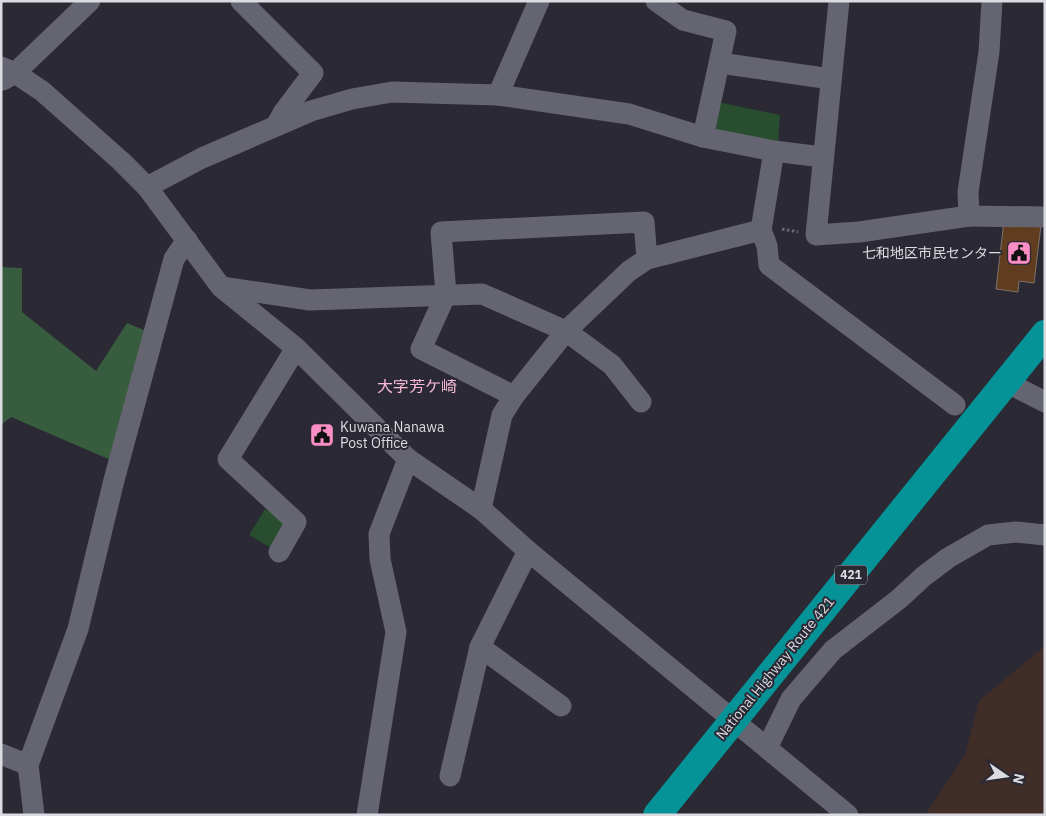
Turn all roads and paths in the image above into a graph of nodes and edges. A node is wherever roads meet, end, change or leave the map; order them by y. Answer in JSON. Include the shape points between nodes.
{"nodes":[{"id":1,"x":90,"y":1,"type":"edge"},
{"id":2,"x":242,"y":1,"type":"edge"},
{"id":3,"x":539,"y":1,"type":"edge"},
{"id":4,"x":656,"y":1,"type":"edge"},
{"id":5,"x":839,"y":1,"type":"edge"},
{"id":6,"x":992,"y":1,"type":"edge"},
{"id":7,"x":720,"y":63,"type":"junction"},
{"id":8,"x":6,"y":74,"type":"edge"},
{"id":9,"x":830,"y":79,"type":"junction"},
{"id":10,"x":498,"y":95,"type":"junction"},
{"id":11,"x":276,"y":126,"type":"junction"},
{"id":12,"x":704,"y":137,"type":"junction"},
{"id":13,"x":774,"y":151,"type":"junction"},
{"id":14,"x":822,"y":157,"type":"junction"},
{"id":15,"x":147,"y":187,"type":"junction"},
{"id":16,"x":969,"y":216,"type":"junction"},
{"id":17,"x":1045,"y":217,"type":"edge"},
{"id":18,"x":762,"y":228,"type":"junction"},
{"id":19,"x":816,"y":235,"type":"junction"},
{"id":20,"x":187,"y":240,"type":"junction"},
{"id":21,"x":647,"y":259,"type":"junction"},
{"id":22,"x":221,"y":287,"type":"junction"},
{"id":23,"x":446,"y":294,"type":"junction"},
{"id":24,"x":566,"y":331,"type":"junction"},
{"id":25,"x":1045,"y":334,"type":"edge"},
{"id":26,"x":296,"y":348,"type":"junction"},
{"id":27,"x":1006,"y":382,"type":"junction"},
{"id":28,"x":514,"y":396,"type":"junction"},
{"id":29,"x":641,"y":402,"type":"dead end"},
{"id":30,"x":1045,"y":402,"type":"edge"},
{"id":31,"x":955,"y":406,"type":"dead end"},
{"id":32,"x":408,"y":459,"type":"junction"},
{"id":33,"x":481,"y":509,"type":"junction"},
{"id":34,"x":1045,"y":535,"type":"edge"},
{"id":35,"x":528,"y":551,"type":"junction"},
{"id":36,"x":279,"y":552,"type":"dead end"},
{"id":37,"x":480,"y":647,"type":"junction"},
{"id":38,"x":561,"y":706,"type":"dead end"},
{"id":39,"x":733,"y":720,"type":"junction"},
{"id":40,"x":767,"y":748,"type":"junction"},
{"id":41,"x":1,"y":754,"type":"edge"},
{"id":42,"x":28,"y":765,"type":"junction"},
{"id":43,"x":450,"y":776,"type":"dead end"},
{"id":44,"x":34,"y":815,"type":"edge"},
{"id":45,"x":366,"y":815,"type":"edge"},
{"id":46,"x":657,"y":815,"type":"edge"},
{"id":47,"x":848,"y":815,"type":"edge"}],
"edges":[{"from":1,"to":8,"type":"street"},
{"from":2,"to":11,"type":"street","via":[[313,73]]},
{"from":3,"to":10,"type":"street"},
{"from":4,"to":7,"type":"street","via":[[683,20],[726,31]]},
{"from":5,"to":9,"type":"street"},
{"from":6,"to":16,"type":"street","via":[[989,52],[968,192]]},
{"from":7,"to":9,"type":"street"},
{"from":7,"to":12,"type":"street"},
{"from":8,"to":15,"type":"street","via":[[42,91]]},
{"from":9,"to":14,"type":"street"},
{"from":10,"to":11,"type":"street","via":[[392,92],[311,111]]},
{"from":10,"to":12,"type":"street","via":[[629,114]]},
{"from":11,"to":15,"type":"street","via":[[202,158]]},
{"from":12,"to":13,"type":"street"},
{"from":13,"to":14,"type":"street"},
{"from":13,"to":18,"type":"street"},
{"from":14,"to":19,"type":"street"},
{"from":15,"to":20,"type":"street"},
{"from":16,"to":17,"type":"street"},
{"from":16,"to":19,"type":"street"},
{"from":18,"to":19,"type":"path"},
{"from":18,"to":21,"type":"street"},
{"from":18,"to":31,"type":"street","via":[[769,265]]},
{"from":20,"to":22,"type":"street"},
{"from":20,"to":42,"type":"street","via":[[174,259],[114,480],[78,629]]},
{"from":21,"to":23,"type":"street","via":[[644,222],[441,232]]},
{"from":21,"to":24,"type":"street","via":[[629,271]]},
{"from":22,"to":23,"type":"street","via":[[310,300]]},
{"from":22,"to":26,"type":"street"},
{"from":23,"to":24,"type":"street","via":[[482,294]]},
{"from":23,"to":28,"type":"street","via":[[421,350]]},
{"from":24,"to":28,"type":"street"},
{"from":24,"to":29,"type":"street","via":[[612,365]]},
{"from":25,"to":27,"type":"highway","name":"National Highway Route 421","number":"421"},
{"from":26,"to":32,"type":"street"},
{"from":26,"to":36,"type":"street","via":[[228,459],[296,522]]},
{"from":27,"to":30,"type":"street"},
{"from":27,"to":39,"type":"highway","name":"National Highway Route 421","number":"421"},
{"from":28,"to":33,"type":"street","via":[[502,415]]},
{"from":32,"to":33,"type":"street"},
{"from":32,"to":45,"type":"street","via":[[379,534],[380,559],[396,632]]},
{"from":33,"to":35,"type":"street"},
{"from":34,"to":40,"type":"street","via":[[1016,532],[988,535],[948,558],[833,650],[792,699]]},
{"from":35,"to":37,"type":"street"},
{"from":35,"to":39,"type":"street"},
{"from":37,"to":38,"type":"street"},
{"from":37,"to":43,"type":"street"},
{"from":39,"to":40,"type":"street"},
{"from":39,"to":46,"type":"highway","name":"National Highway Route 421","number":"421"},
{"from":40,"to":47,"type":"street"},
{"from":41,"to":42,"type":"street"},
{"from":42,"to":44,"type":"street"}]}
